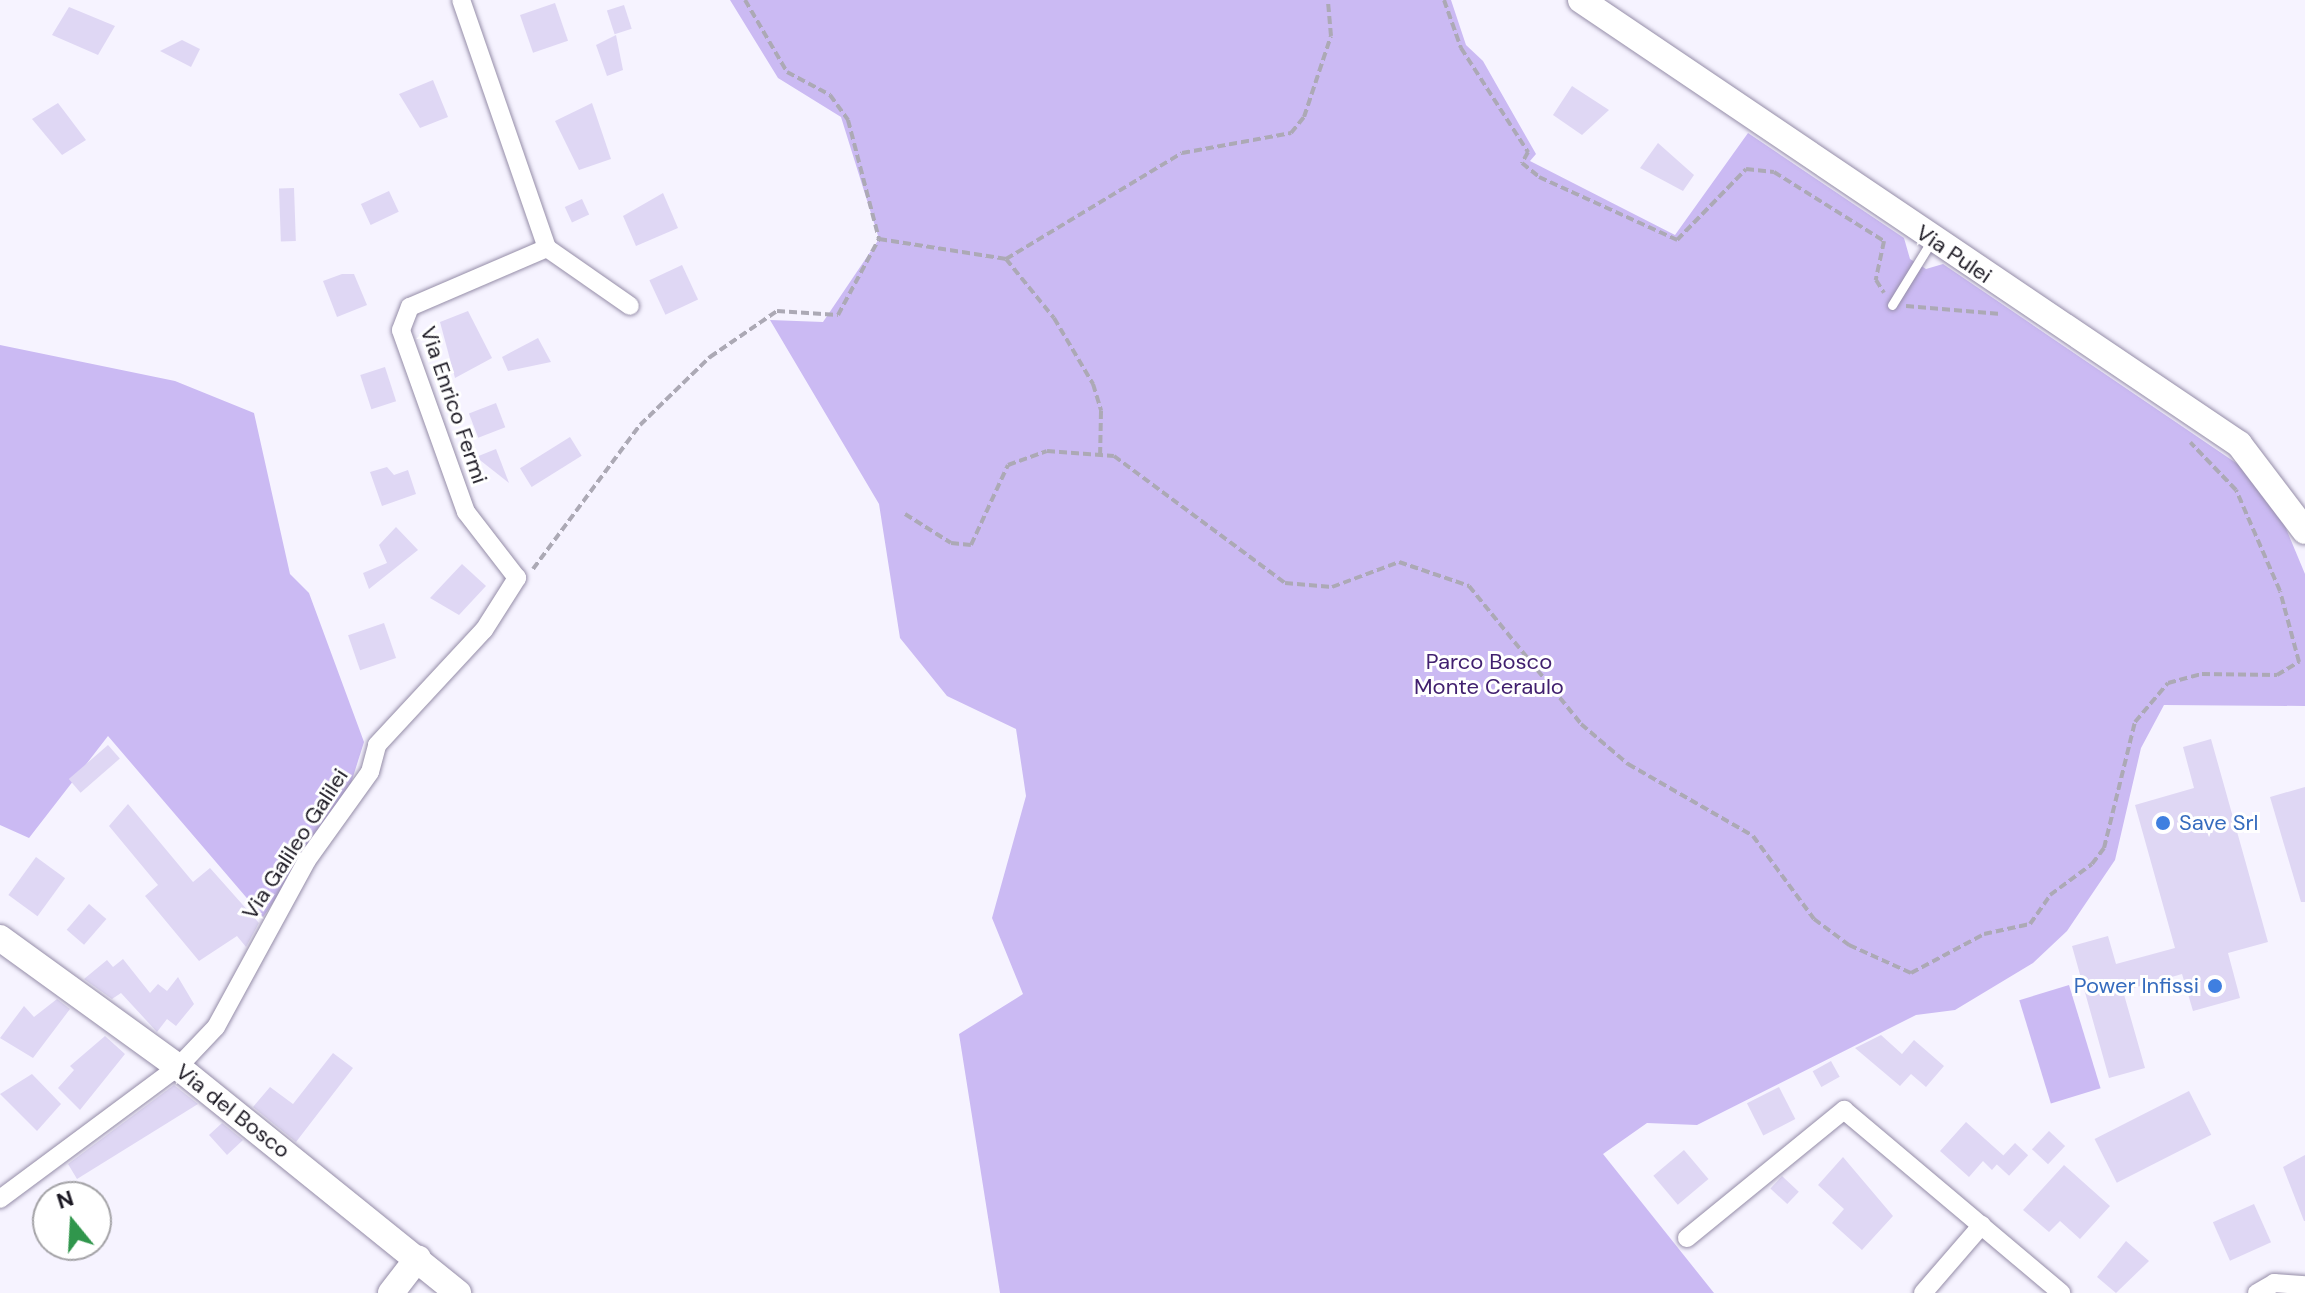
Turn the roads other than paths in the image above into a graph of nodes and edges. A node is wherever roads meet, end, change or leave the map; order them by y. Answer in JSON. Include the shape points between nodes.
{"nodes":[{"id":1,"x":461,"y":0,"type":"edge"},
{"id":2,"x":1581,"y":0,"type":"edge"},
{"id":3,"x":1932,"y":240,"type":"junction"},
{"id":4,"x":547,"y":248,"type":"junction"},
{"id":5,"x":1892,"y":305,"type":"road end"},
{"id":6,"x":630,"y":306,"type":"dead end"},
{"id":7,"x":2305,"y":531,"type":"edge"},
{"id":8,"x":517,"y":578,"type":"joint"},
{"id":9,"x":0,"y":938,"type":"edge"},
{"id":10,"x":178,"y":1067,"type":"junction"},
{"id":11,"x":0,"y":1199,"type":"edge"},
{"id":12,"x":1982,"y":1225,"type":"junction"},
{"id":13,"x":1687,"y":1238,"type":"dead end"},
{"id":14,"x":418,"y":1258,"type":"junction"},
{"id":15,"x":2305,"y":1285,"type":"edge"},
{"id":16,"x":391,"y":1293,"type":"edge"},
{"id":17,"x":458,"y":1293,"type":"edge"},
{"id":18,"x":1923,"y":1293,"type":"edge"},
{"id":19,"x":2061,"y":1293,"type":"edge"},
{"id":20,"x":2257,"y":1293,"type":"edge"}],
"edges":[{"from":1,"to":4,"type":"street"},
{"from":2,"to":3,"type":"main road","name":"Via Pulei"},
{"from":3,"to":5,"type":"lane"},
{"from":3,"to":7,"type":"main road","name":"Via Pulei","via":[[2239,444]]},
{"from":4,"to":6,"type":"street"},
{"from":4,"to":8,"type":"street","name":"Via Enrico Fermi","via":[[401,317],[466,512]]},
{"from":8,"to":10,"type":"street","name":"Via Galileo Galilei","via":[[484,630],[377,745],[370,772],[307,860],[216,1027]]},
{"from":9,"to":10,"type":"main road","name":"Via del Bosco"},
{"from":10,"to":11,"type":"street","name":"Via Galileo Galilei"},
{"from":10,"to":14,"type":"main road","name":"Via del Bosco"},
{"from":12,"to":13,"type":"street","via":[[1844,1110]]},
{"from":12,"to":18,"type":"street"},
{"from":12,"to":19,"type":"street"},
{"from":14,"to":16,"type":"main road"},
{"from":14,"to":17,"type":"main road","name":"Via del Bosco"},
{"from":15,"to":20,"type":"street","via":[[2274,1283]]}]}
